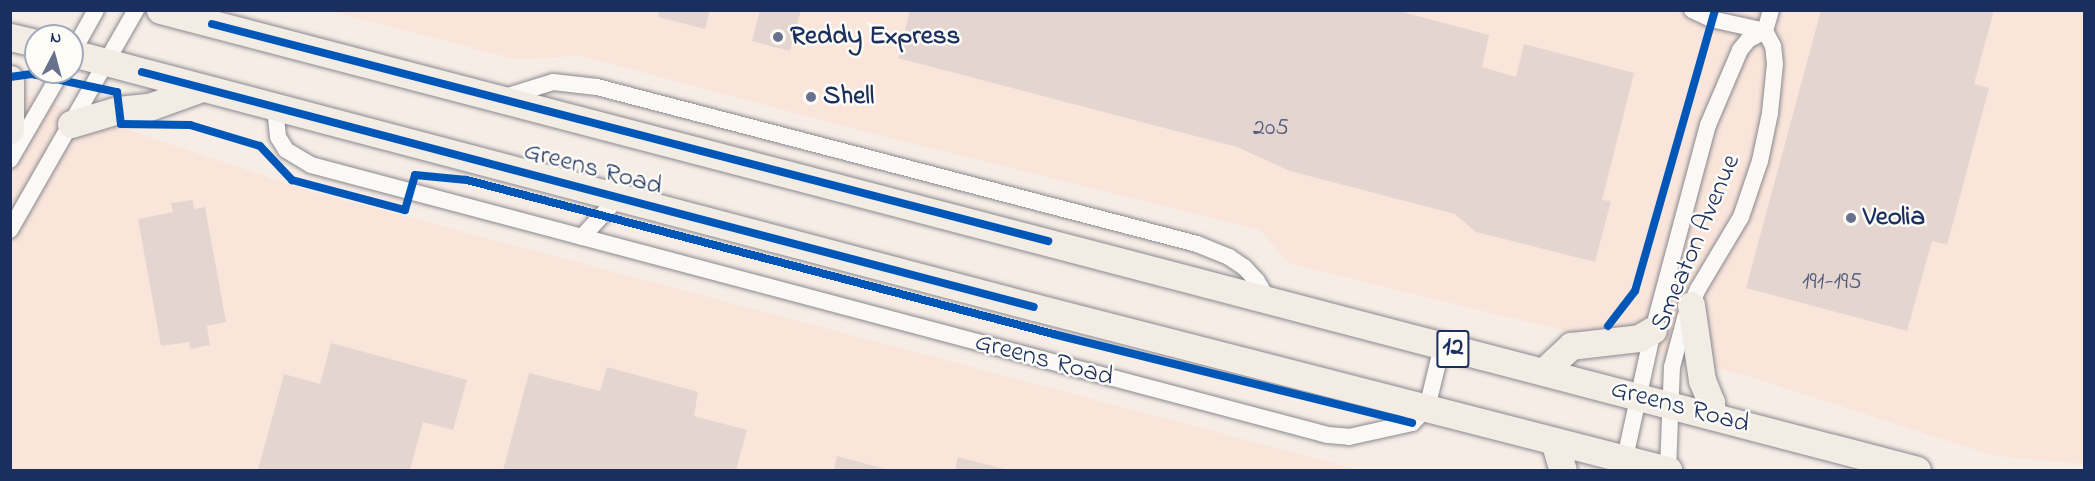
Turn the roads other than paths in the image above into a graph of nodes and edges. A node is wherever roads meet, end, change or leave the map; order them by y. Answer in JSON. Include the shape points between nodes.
{"nodes":[{"id":1,"x":96,"y":10,"type":"edge"},
{"id":2,"x":136,"y":10,"type":"edge"},
{"id":3,"x":160,"y":10,"type":"edge"},
{"id":4,"x":1692,"y":10,"type":"edge"},
{"id":5,"x":1771,"y":10,"type":"edge"},
{"id":6,"x":210,"y":17,"type":"edge"},
{"id":7,"x":1765,"y":31,"type":"junction"},
{"id":8,"x":84,"y":32,"type":"edge"},
{"id":9,"x":84,"y":57,"type":"edge"},
{"id":10,"x":106,"y":63,"type":"junction"},
{"id":11,"x":10,"y":79,"type":"edge"},
{"id":12,"x":54,"y":84,"type":"edge"},
{"id":13,"x":202,"y":88,"type":"junction"},
{"id":14,"x":501,"y":98,"type":"junction"},
{"id":15,"x":275,"y":108,"type":"junction"},
{"id":16,"x":71,"y":124,"type":"junction"},
{"id":17,"x":10,"y":130,"type":"edge"},
{"id":18,"x":10,"y":160,"type":"edge"},
{"id":19,"x":618,"y":198,"type":"junction"},
{"id":20,"x":10,"y":230,"type":"edge"},
{"id":21,"x":582,"y":237,"type":"junction"},
{"id":22,"x":1268,"y":300,"type":"junction"},
{"id":23,"x":1691,"y":305,"type":"junction"},
{"id":24,"x":1653,"y":330,"type":"junction"},
{"id":25,"x":1442,"y":346,"type":"junction"},
{"id":26,"x":1544,"y":371,"type":"junction"},
{"id":27,"x":1638,"y":396,"type":"junction"},
{"id":28,"x":1671,"y":406,"type":"junction"},
{"id":29,"x":1427,"y":408,"type":"junction"},
{"id":30,"x":1712,"y":416,"type":"junction"},
{"id":31,"x":1554,"y":441,"type":"junction"},
{"id":32,"x":1623,"y":465,"type":"edge"},
{"id":33,"x":1668,"y":470,"type":"edge"},
{"id":34,"x":1563,"y":471,"type":"edge"},
{"id":35,"x":1917,"y":471,"type":"edge"}],
"edges":[{"from":1,"to":8,"type":"street"},
{"from":2,"to":10,"type":"street"},
{"from":3,"to":6,"type":"main road","name":"Greens Road","number":"12"},
{"from":4,"to":7,"type":"street","via":[[1712,19]]},
{"from":5,"to":7,"type":"street"},
{"from":6,"to":14,"type":"main road","name":"Greens Road","number":"12"},
{"from":7,"to":23,"type":"street","name":"Smeaton Avenue","via":[[1773,46],[1775,64],[1760,160],[1741,217]]},
{"from":7,"to":24,"type":"street","name":"Smeaton Avenue","via":[[1748,40],[1740,50],[1708,124]]},
{"from":9,"to":10,"type":"main road","name":"Greens Road","number":"12"},
{"from":10,"to":13,"type":"main road","name":"Greens Road","number":"12"},
{"from":10,"to":16,"type":"street"},
{"from":11,"to":17,"type":"main road"},
{"from":12,"to":18,"type":"street"},
{"from":13,"to":15,"type":"main road","name":"Greens Road","number":"12"},
{"from":13,"to":16,"type":"main road","via":[[149,107],[118,110]]},
{"from":14,"to":22,"type":"main road","name":"Greens Road","number":"12"},
{"from":14,"to":22,"type":"street","via":[[553,82],[597,87],[1197,244],[1244,267]]},
{"from":15,"to":19,"type":"main road","name":"Greens Road","number":"12"},
{"from":15,"to":21,"type":"street","name":"Greens Road","via":[[282,144],[310,165]]},
{"from":16,"to":20,"type":"street"},
{"from":19,"to":21,"type":"street"},
{"from":19,"to":29,"type":"main road","name":"Greens Road","number":"12"},
{"from":21,"to":29,"type":"street","name":"Greens Road","via":[[1328,435],[1349,437],[1412,423]]},
{"from":22,"to":25,"type":"main road","name":"Greens Road","number":"12"},
{"from":23,"to":28,"type":"street","name":"Smeaton Avenue","via":[[1672,367]]},
{"from":23,"to":30,"type":"main road","via":[[1702,380]]},
{"from":24,"to":26,"type":"main road","via":[[1638,338],[1571,346]]},
{"from":24,"to":27,"type":"street","name":"Smeaton Avenue"},
{"from":25,"to":26,"type":"main road","name":"Greens Road","number":"12"},
{"from":25,"to":29,"type":"street"},
{"from":26,"to":27,"type":"main road","name":"Greens Road","number":"12"},
{"from":27,"to":28,"type":"main road","name":"Greens Road","number":"12"},
{"from":27,"to":32,"type":"street","name":"Smeaton Avenue"},
{"from":28,"to":30,"type":"main road","name":"Greens Road","number":"12"},
{"from":28,"to":33,"type":"street","name":"Smeaton Avenue"},
{"from":29,"to":31,"type":"main road","name":"Greens Road","number":"12"},
{"from":30,"to":35,"type":"main road","name":"Greens Road","number":"12"},
{"from":31,"to":32,"type":"main road","name":"Greens Road","number":"12"},
{"from":31,"to":34,"type":"main road"},
{"from":32,"to":33,"type":"main road","name":"Greens Road","number":"12"}]}
